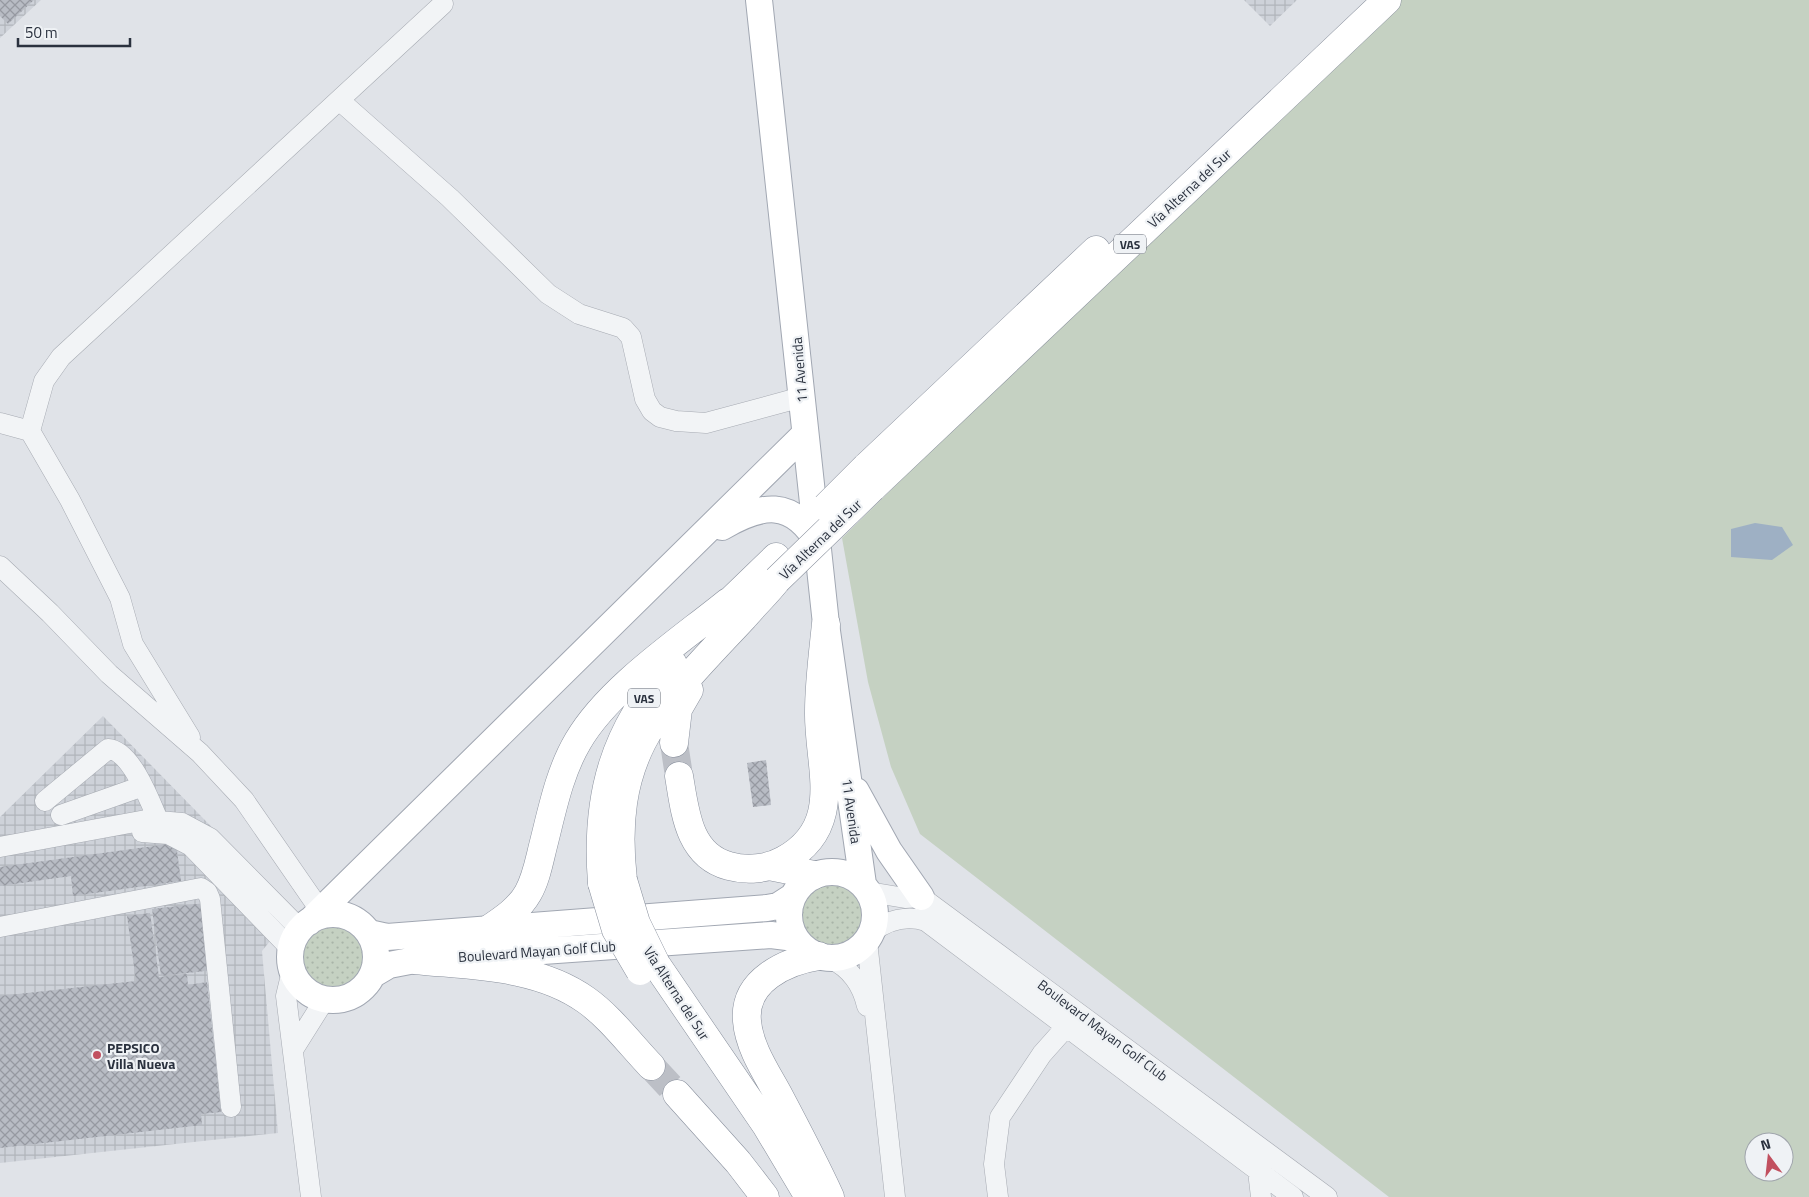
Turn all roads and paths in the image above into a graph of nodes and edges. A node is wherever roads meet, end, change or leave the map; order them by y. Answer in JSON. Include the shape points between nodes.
{"nodes":[{"id":1,"x":759,"y":0,"type":"edge"},
{"id":2,"x":1360,"y":0,"type":"edge"},
{"id":3,"x":1387,"y":0,"type":"edge"},
{"id":4,"x":443,"y":4,"type":"dead end"},
{"id":5,"x":339,"y":100,"type":"junction"},
{"id":6,"x":802,"y":397,"type":"junction"},
{"id":7,"x":0,"y":423,"type":"edge"},
{"id":8,"x":30,"y":431,"type":"junction"},
{"id":9,"x":805,"y":434,"type":"junction"},
{"id":10,"x":869,"y":477,"type":"junction"},
{"id":11,"x":695,"y":543,"type":"junction"},
{"id":12,"x":818,"y":543,"type":"junction"},
{"id":13,"x":0,"y":566,"type":"edge"},
{"id":14,"x":774,"y":576,"type":"junction"},
{"id":15,"x":728,"y":602,"type":"junction"},
{"id":16,"x":826,"y":624,"type":"junction"},
{"id":17,"x":842,"y":739,"type":"junction"},
{"id":18,"x":674,"y":742,"type":"tunnel mouth"},
{"id":19,"x":200,"y":753,"type":"junction"},
{"id":20,"x":847,"y":773,"type":"junction"},
{"id":21,"x":679,"y":776,"type":"tunnel mouth"},
{"id":22,"x":143,"y":786,"type":"junction"},
{"id":23,"x":45,"y":801,"type":"dead end"},
{"id":24,"x":61,"y":815,"type":"dead end"},
{"id":25,"x":158,"y":820,"type":"junction"},
{"id":26,"x":0,"y":847,"type":"edge"},
{"id":27,"x":376,"y":855,"type":"junction"},
{"id":28,"x":0,"y":856,"type":"edge"},
{"id":29,"x":769,"y":866,"type":"junction"},
{"id":30,"x":824,"y":873,"type":"junction"},
{"id":31,"x":613,"y":882,"type":"junction"},
{"id":32,"x":866,"y":888,"type":"junction"},
{"id":33,"x":921,"y":896,"type":"junction"},
{"id":34,"x":792,"y":897,"type":"junction"},
{"id":35,"x":0,"y":927,"type":"edge"},
{"id":36,"x":365,"y":928,"type":"junction"},
{"id":37,"x":489,"y":929,"type":"junction"},
{"id":38,"x":302,"y":936,"type":"junction"},
{"id":39,"x":869,"y":936,"type":"junction"},
{"id":40,"x":795,"y":938,"type":"junction"},
{"id":41,"x":825,"y":957,"type":"junction"},
{"id":42,"x":415,"y":960,"type":"junction"},
{"id":43,"x":648,"y":968,"type":"junction"},
{"id":44,"x":372,"y":975,"type":"junction"},
{"id":45,"x":325,"y":999,"type":"junction"},
{"id":46,"x":1066,"y":1027,"type":"junction"},
{"id":47,"x":293,"y":1050,"type":"junction"},
{"id":48,"x":651,"y":1066,"type":"tunnel mouth"},
{"id":49,"x":882,"y":1074,"type":"junction"},
{"id":50,"x":678,"y":1094,"type":"tunnel mouth"},
{"id":51,"x":231,"y":1107,"type":"dead end"},
{"id":52,"x":1258,"y":1171,"type":"junction"},
{"id":53,"x":311,"y":1197,"type":"edge"},
{"id":54,"x":766,"y":1197,"type":"edge"},
{"id":55,"x":787,"y":1197,"type":"edge"},
{"id":56,"x":809,"y":1197,"type":"edge"},
{"id":57,"x":830,"y":1197,"type":"edge"},
{"id":58,"x":895,"y":1197,"type":"edge"},
{"id":59,"x":998,"y":1197,"type":"edge"},
{"id":60,"x":1261,"y":1197,"type":"edge"},
{"id":61,"x":1292,"y":1197,"type":"edge"},
{"id":62,"x":1327,"y":1197,"type":"edge"}],
"edges":[{"from":1,"to":6,"type":"main road","name":"11 Avenida"},
{"from":2,"to":10,"type":"highway","name":"Vía Alterna del Sur","number":"VAS"},
{"from":3,"to":10,"type":"highway","name":"Vía Alterna del Sur","number":"VAS"},
{"from":4,"to":5,"type":"street"},
{"from":5,"to":6,"type":"street","via":[[450,198],[548,294],[579,314],[623,328],[631,337],[645,399],[660,417],[706,423]]},
{"from":5,"to":8,"type":"street","via":[[61,356],[44,381]]},
{"from":6,"to":9,"type":"main road","name":"11 Avenida"},
{"from":7,"to":8,"type":"street"},
{"from":8,"to":19,"type":"street","via":[[120,598],[133,644]]},
{"from":9,"to":11,"type":"main road"},
{"from":9,"to":12,"type":"main road","name":"11 Avenida"},
{"from":10,"to":14,"type":"highway","name":"Vía Alterna del Sur","number":"VAS","bridge":true},
{"from":11,"to":12,"type":"main road","via":[[745,514],[771,510],[800,518]]},
{"from":11,"to":27,"type":"main road"},
{"from":12,"to":16,"type":"main road","name":"11 Avenida"},
{"from":13,"to":19,"type":"street","via":[[109,674]]},
{"from":14,"to":15,"type":"highway","name":"Vía Alterna del Sur","number":"VAS"},
{"from":14,"to":18,"type":"highway","via":[[684,695],[678,709]]},
{"from":14,"to":31,"type":"highway","name":"Vía Alterna del Sur","number":"VAS","via":[[666,702],[641,741],[628,776],[620,814]]},
{"from":15,"to":31,"type":"highway","name":"Vía Alterna del Sur","number":"VAS","via":[[652,687],[620,741],[608,775],[602,808],[600,849]]},
{"from":15,"to":37,"type":"highway","via":[[639,674],[589,725],[562,775],[532,885],[515,909]]},
{"from":16,"to":17,"type":"main road","name":"11 Avenida"},
{"from":16,"to":29,"type":"highway","via":[[818,713],[826,782],[824,810],[803,846],[790,857]]},
{"from":17,"to":20,"type":"main road","name":"11 Avenida"},
{"from":17,"to":30,"type":"main road","name":"11 Avenida","via":[[846,847],[844,856]]},
{"from":19,"to":38,"type":"street","via":[[244,800],[292,871]]},
{"from":20,"to":32,"type":"main road","name":"11 Avenida"},
{"from":20,"to":33,"type":"main road","via":[[889,851]]},
{"from":21,"to":29,"type":"highway","via":[[687,822],[708,856],[729,866],[756,869]]},
{"from":22,"to":23,"type":"street","via":[[121,754],[108,750]]},
{"from":22,"to":24,"type":"street"},
{"from":22,"to":25,"type":"street"},
{"from":25,"to":26,"type":"street"},
{"from":25,"to":38,"type":"street","via":[[182,823],[210,838]]},
{"from":27,"to":36,"type":"main road","via":[[356,893],[356,906]]},
{"from":27,"to":38,"type":"main road"},
{"from":28,"to":38,"type":"street","via":[[138,832],[168,834],[191,846]]},
{"from":29,"to":30,"type":"highway"},
{"from":30,"to":32,"type":"main road","via":[[845,873]]},
{"from":30,"to":34,"type":"main road","via":[[805,881]]},
{"from":31,"to":43,"type":"highway","name":"Vía Alterna del Sur","number":"VAS","bridge":true,"via":[[616,930]]},
{"from":32,"to":33,"type":"street","via":[[906,898]]},
{"from":32,"to":39,"type":"main road","via":[[876,912]]},
{"from":33,"to":62,"type":"street","name":"Boulevard Mayan Golf Club"},
{"from":34,"to":37,"type":"main road","name":"Boulevard Mayan Golf Club","via":[[778,906],[767,908]]},
{"from":34,"to":40,"type":"main road","via":[[788,918]]},
{"from":35,"to":51,"type":"street","via":[[201,888],[207,892]]},
{"from":36,"to":37,"type":"main road","name":"Boulevard Mayan Golf Club","via":[[388,937]]},
{"from":36,"to":38,"type":"main road","via":[[341,915],[324,915]]},
{"from":36,"to":44,"type":"main road","via":[[376,954]]},
{"from":38,"to":45,"type":"main road","via":[[305,989]]},
{"from":38,"to":47,"type":"street","via":[[286,996]]},
{"from":39,"to":41,"type":"main road","via":[[850,954]]},
{"from":39,"to":46,"type":"street","name":"Boulevard Mayan Golf Club","via":[[880,926],[904,918],[926,921]]},
{"from":39,"to":49,"type":"street"},
{"from":40,"to":41,"type":"main road","via":[[810,952]]},
{"from":40,"to":42,"type":"main road","name":"Boulevard Mayan Golf Club","via":[[771,935]]},
{"from":41,"to":49,"type":"street","via":[[846,968],[862,990]]},
{"from":41,"to":57,"type":"highway","via":[[790,962],[770,974],[750,1001],[746,1020],[756,1053]]},
{"from":42,"to":44,"type":"main road","name":"Boulevard Mayan Golf Club","via":[[389,965]]},
{"from":42,"to":48,"type":"highway","via":[[512,970],[552,982],[592,1005]]},
{"from":43,"to":55,"type":"highway","name":"Vía Alterna del Sur","number":"VAS"},
{"from":43,"to":56,"type":"highway","name":"Vía Alterna del Sur","number":"VAS","via":[[766,1125]]},
{"from":44,"to":45,"type":"main road","via":[[357,992],[342,998]]},
{"from":45,"to":47,"type":"street"},
{"from":46,"to":52,"type":"street","name":"Boulevard Mayan Golf Club"},
{"from":46,"to":59,"type":"street","via":[[1042,1054],[1000,1117],[994,1164]]},
{"from":47,"to":53,"type":"street"},
{"from":49,"to":58,"type":"street"},
{"from":50,"to":54,"type":"highway"},
{"from":52,"to":60,"type":"street"},
{"from":52,"to":61,"type":"street","name":"Boulevard Mayan Golf Club"}]}
